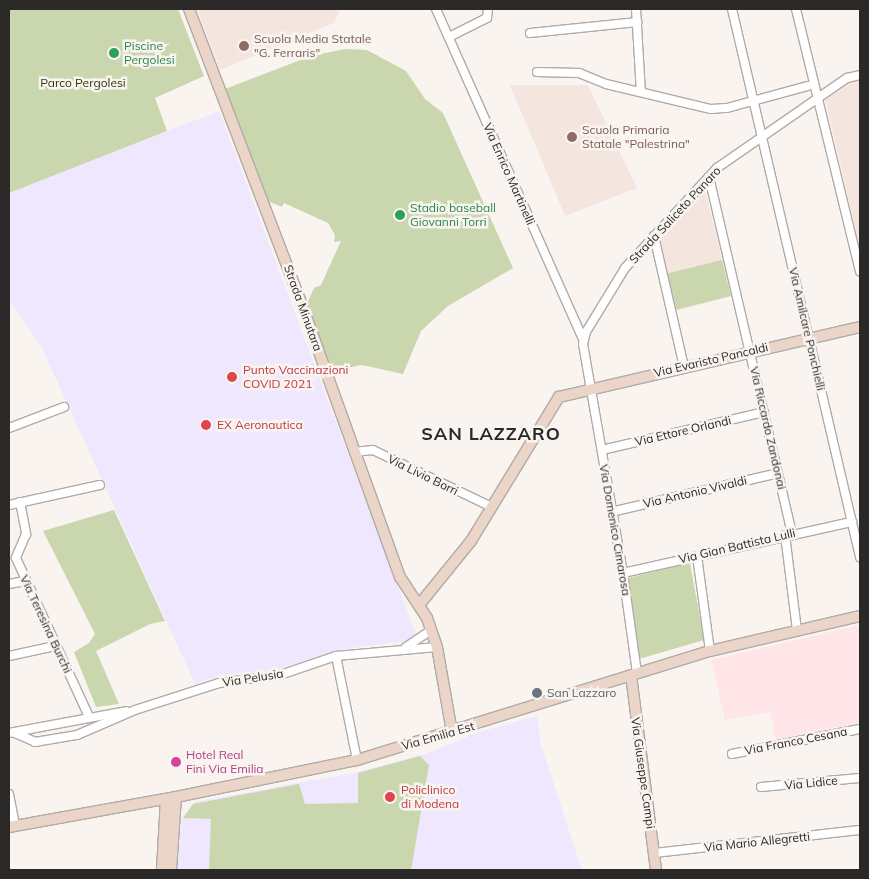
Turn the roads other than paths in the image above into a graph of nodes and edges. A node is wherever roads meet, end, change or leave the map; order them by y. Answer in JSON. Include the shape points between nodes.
{"nodes":[{"id":1,"x":189,"y":9,"type":"edge"},
{"id":2,"x":436,"y":9,"type":"edge"},
{"id":3,"x":488,"y":9,"type":"edge"},
{"id":4,"x":636,"y":9,"type":"edge"},
{"id":5,"x":732,"y":9,"type":"edge"},
{"id":6,"x":796,"y":9,"type":"edge"},
{"id":7,"x":637,"y":22,"type":"junction"},
{"id":8,"x":530,"y":33,"type":"dead end"},
{"id":9,"x":449,"y":37,"type":"junction"},
{"id":10,"x":537,"y":72,"type":"dead end"},
{"id":11,"x":860,"y":75,"type":"edge"},
{"id":12,"x":808,"y":86,"type":"dead end"},
{"id":13,"x":641,"y":92,"type":"junction"},
{"id":14,"x":820,"y":98,"type":"junction"},
{"id":15,"x":754,"y":101,"type":"junction"},
{"id":16,"x":763,"y":135,"type":"junction"},
{"id":17,"x":709,"y":177,"type":"junction"},
{"id":18,"x":654,"y":236,"type":"junction"},
{"id":19,"x":860,"y":271,"type":"edge"},
{"id":20,"x":860,"y":327,"type":"edge"},
{"id":21,"x":810,"y":338,"type":"junction"},
{"id":22,"x":583,"y":339,"type":"junction"},
{"id":23,"x":750,"y":352,"type":"junction"},
{"id":24,"x":684,"y":366,"type":"junction"},
{"id":25,"x":591,"y":387,"type":"junction"},
{"id":26,"x":64,"y":407,"type":"dead end"},
{"id":27,"x":764,"y":412,"type":"junction"},
{"id":28,"x":9,"y":428,"type":"edge"},
{"id":29,"x":602,"y":450,"type":"junction"},
{"id":30,"x":354,"y":452,"type":"junction"},
{"id":31,"x":778,"y":473,"type":"junction"},
{"id":32,"x":100,"y":485,"type":"dead end"},
{"id":33,"x":20,"y":502,"type":"junction"},
{"id":34,"x":9,"y":505,"type":"edge"},
{"id":35,"x":492,"y":507,"type":"junction"},
{"id":36,"x":611,"y":512,"type":"junction"},
{"id":37,"x":852,"y":522,"type":"junction"},
{"id":38,"x":788,"y":534,"type":"junction"},
{"id":39,"x":697,"y":556,"type":"junction"},
{"id":40,"x":860,"y":557,"type":"edge"},
{"id":41,"x":624,"y":573,"type":"junction"},
{"id":42,"x":26,"y":581,"type":"junction"},
{"id":43,"x":9,"y":584,"type":"edge"},
{"id":44,"x":419,"y":605,"type":"junction"},
{"id":45,"x":860,"y":616,"type":"edge"},
{"id":46,"x":431,"y":630,"type":"junction"},
{"id":47,"x":797,"y":630,"type":"junction"},
{"id":48,"x":55,"y":646,"type":"junction"},
{"id":49,"x":436,"y":647,"type":"junction"},
{"id":50,"x":401,"y":649,"type":"junction"},
{"id":51,"x":710,"y":651,"type":"junction"},
{"id":52,"x":9,"y":656,"type":"edge"},
{"id":53,"x":336,"y":656,"type":"junction"},
{"id":54,"x":634,"y":674,"type":"junction"},
{"id":55,"x":135,"y":710,"type":"junction"},
{"id":56,"x":89,"y":717,"type":"junction"},
{"id":57,"x":92,"y":728,"type":"junction"},
{"id":58,"x":860,"y":729,"type":"edge"},
{"id":59,"x":452,"y":732,"type":"junction"},
{"id":60,"x":12,"y":733,"type":"edge"},
{"id":61,"x":732,"y":754,"type":"dead end"},
{"id":62,"x":357,"y":760,"type":"junction"},
{"id":63,"x":860,"y":778,"type":"edge"},
{"id":64,"x":761,"y":787,"type":"dead end"},
{"id":65,"x":9,"y":794,"type":"edge"},
{"id":66,"x":171,"y":798,"type":"junction"},
{"id":67,"x":12,"y":826,"type":"edge"},
{"id":68,"x":860,"y":830,"type":"edge"},
{"id":69,"x":654,"y":853,"type":"junction"},
{"id":70,"x":162,"y":870,"type":"edge"},
{"id":71,"x":171,"y":870,"type":"edge"},
{"id":72,"x":656,"y":870,"type":"edge"}],
"edges":[{"from":1,"to":30,"type":"street","name":"Strada Minutara","via":[[302,305]]},
{"from":2,"to":9,"type":"street","name":"Via Enrico Martinelli"},
{"from":3,"to":9,"type":"street","via":[[487,18]]},
{"from":4,"to":7,"type":"street"},
{"from":5,"to":15,"type":"street","name":"Via Amilcare Ponchielli"},
{"from":6,"to":14,"type":"street"},
{"from":7,"to":8,"type":"street"},
{"from":7,"to":13,"type":"street"},
{"from":9,"to":22,"type":"street","name":"Via Enrico Martinelli"},
{"from":10,"to":13,"type":"street","via":[[579,73]]},
{"from":11,"to":14,"type":"street","name":"Strada Saliceto Panaro","via":[[847,78]]},
{"from":12,"to":15,"type":"street"},
{"from":13,"to":15,"type":"street","via":[[711,109]]},
{"from":14,"to":16,"type":"street","name":"Strada Saliceto Panaro"},
{"from":14,"to":19,"type":"street"},
{"from":15,"to":16,"type":"street","name":"Via Amilcare Ponchielli"},
{"from":16,"to":17,"type":"street","name":"Strada Saliceto Panaro","via":[[726,160]]},
{"from":16,"to":21,"type":"street","name":"Via Amilcare Ponchielli"},
{"from":17,"to":18,"type":"street","name":"Strada Saliceto Panaro"},
{"from":17,"to":23,"type":"street","name":"Via Riccardo Zandonai"},
{"from":18,"to":22,"type":"street","name":"Strada Saliceto Panaro","via":[[625,268]]},
{"from":18,"to":24,"type":"street"},
{"from":20,"to":21,"type":"street","name":"Via Evaristo Pancaldi"},
{"from":21,"to":23,"type":"street","name":"Via Evaristo Pancaldi"},
{"from":21,"to":37,"type":"street","name":"Via Amilcare Ponchielli"},
{"from":22,"to":25,"type":"street"},
{"from":23,"to":24,"type":"street","name":"Via Evaristo Pancaldi"},
{"from":23,"to":27,"type":"street","name":"Via Riccardo Zandonai"},
{"from":24,"to":25,"type":"street","name":"Via Evaristo Pancaldi"},
{"from":25,"to":29,"type":"street","name":"Via Domenico Cimarosa"},
{"from":25,"to":35,"type":"street","name":"Via Evaristo Pancaldi","via":[[562,395],[551,406]]},
{"from":26,"to":28,"type":"street"},
{"from":27,"to":29,"type":"street","name":"Via Ettore Orlandi"},
{"from":27,"to":31,"type":"street","name":"Via Riccardo Zandonai"},
{"from":29,"to":36,"type":"street","name":"Via Domenico Cimarosa"},
{"from":30,"to":35,"type":"street","name":"Via Livio Borri","via":[[365,448],[373,450]]},
{"from":30,"to":44,"type":"street","name":"Strada Minutara","via":[[400,577]]},
{"from":31,"to":36,"type":"street","name":"Via Antonio Vivaldi"},
{"from":31,"to":38,"type":"street","name":"Via Riccardo Zandonai"},
{"from":32,"to":33,"type":"street"},
{"from":33,"to":34,"type":"street"},
{"from":33,"to":42,"type":"street","name":"Via Teresina Burchi","via":[[26,534],[16,558]]},
{"from":35,"to":44,"type":"street","via":[[471,541]]},
{"from":36,"to":41,"type":"street","name":"Via Domenico Cimarosa"},
{"from":37,"to":38,"type":"street","name":"Via Gian Battista Lulli"},
{"from":37,"to":40,"type":"street","name":"Via Amilcare Ponchielli"},
{"from":38,"to":39,"type":"street","name":"Via Gian Battista Lulli"},
{"from":38,"to":47,"type":"street","name":"Via Riccardo Zandonai"},
{"from":39,"to":41,"type":"street","name":"Via Gian Battista Lulli"},
{"from":39,"to":51,"type":"street"},
{"from":41,"to":54,"type":"street","name":"Via Domenico Cimarosa"},
{"from":42,"to":43,"type":"street"},
{"from":42,"to":48,"type":"street","name":"Via Teresina Burchi"},
{"from":44,"to":46,"type":"street"},
{"from":45,"to":47,"type":"street","name":"Via Emilia Est"},
{"from":46,"to":49,"type":"street"},
{"from":46,"to":50,"type":"street","name":"Via Pelusia","via":[[414,645]]},
{"from":47,"to":51,"type":"street","name":"Via Emilia Est"},
{"from":48,"to":52,"type":"street"},
{"from":48,"to":56,"type":"street","name":"Via Teresina Burchi"},
{"from":49,"to":50,"type":"street","name":"Via Pelusia"},
{"from":49,"to":59,"type":"street"},
{"from":50,"to":53,"type":"street","name":"Via Pelusia"},
{"from":51,"to":54,"type":"street","name":"Via Emilia Est"},
{"from":53,"to":55,"type":"street","name":"Via Pelusia","via":[[280,675],[219,683]]},
{"from":53,"to":62,"type":"street"},
{"from":54,"to":59,"type":"street","name":"Via Emilia Est"},
{"from":54,"to":69,"type":"street","name":"Via Giuseppe Campi"},
{"from":55,"to":56,"type":"street","name":"Via Pelusia"},
{"from":55,"to":57,"type":"street","name":"Via Pelusia"},
{"from":56,"to":57,"type":"street","via":[[86,724]]},
{"from":56,"to":60,"type":"street","name":"Via Pelusia"},
{"from":57,"to":60,"type":"street","name":"Via Pelusia","via":[[77,735],[35,742]]},
{"from":58,"to":61,"type":"street","name":"Via Franco Cesana"},
{"from":59,"to":62,"type":"street","name":"Via Emilia Est"},
{"from":62,"to":66,"type":"street","name":"Via Emilia Est"},
{"from":63,"to":64,"type":"street","name":"Via Lidice"},
{"from":65,"to":67,"type":"street"},
{"from":66,"to":67,"type":"street","name":"Via Emilia Est"},
{"from":66,"to":70,"type":"street"},
{"from":66,"to":71,"type":"street"},
{"from":68,"to":69,"type":"street","name":"Via Mario Allegretti"},
{"from":69,"to":72,"type":"street","name":"Via Giuseppe Campi"}]}
